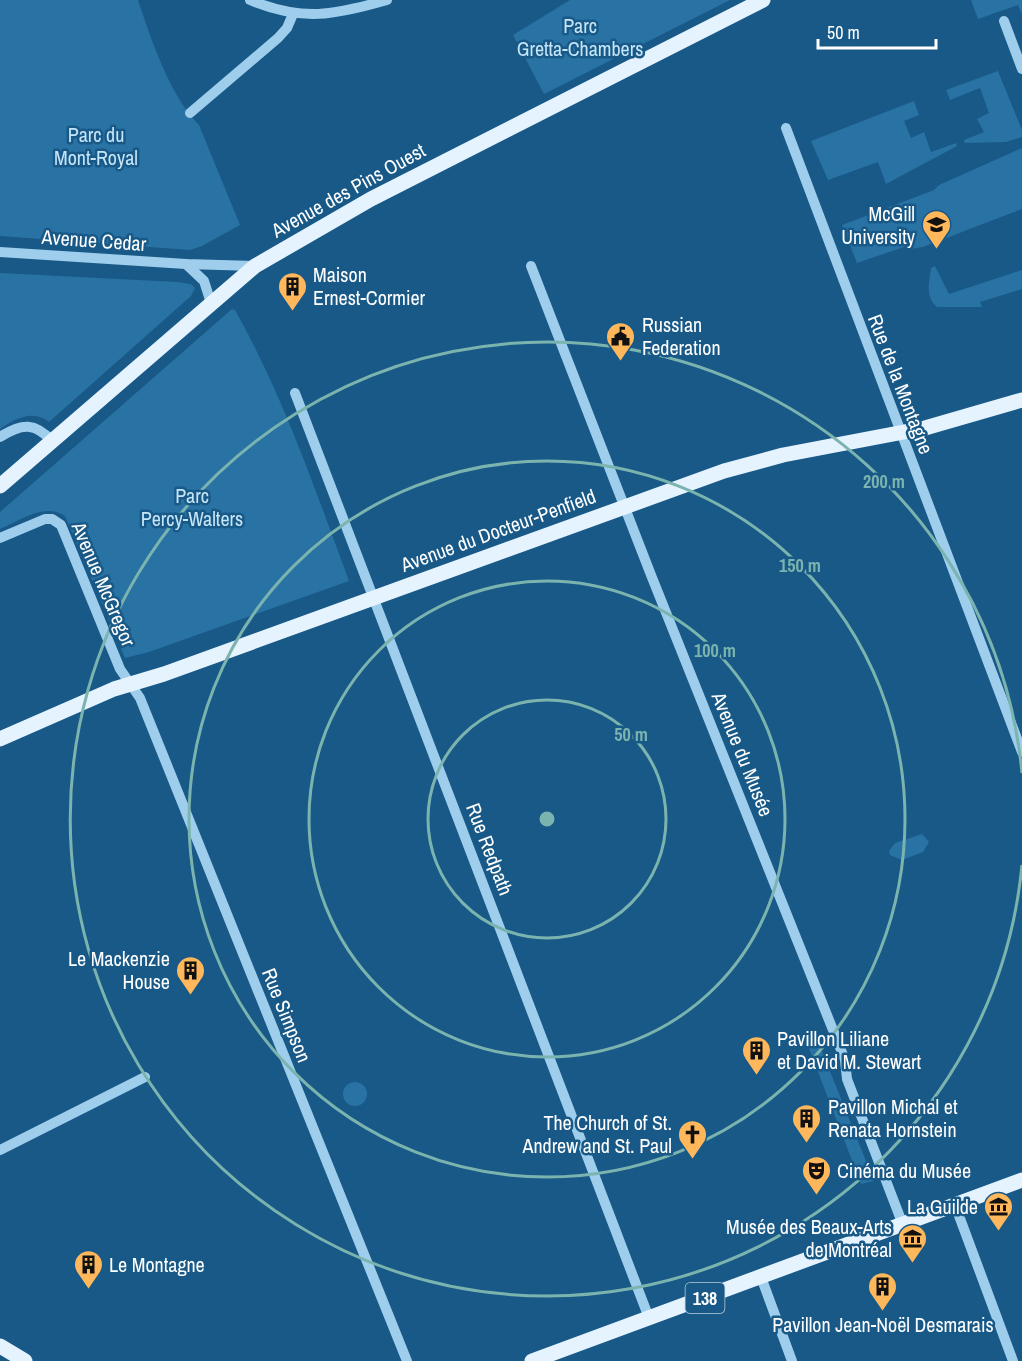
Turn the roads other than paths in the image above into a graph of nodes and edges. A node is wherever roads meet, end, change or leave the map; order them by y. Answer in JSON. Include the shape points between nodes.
{"nodes":[{"id":1,"x":250,"y":0,"type":"edge"},
{"id":2,"x":387,"y":0,"type":"edge"},
{"id":3,"x":763,"y":0,"type":"edge"},
{"id":4,"x":293,"y":14,"type":"junction"},
{"id":5,"x":1004,"y":21,"type":"dead end"},
{"id":6,"x":1022,"y":69,"type":"edge"},
{"id":7,"x":190,"y":112,"type":"dead end"},
{"id":8,"x":786,"y":128,"type":"dead end"},
{"id":9,"x":0,"y":252,"type":"edge"},
{"id":10,"x":186,"y":264,"type":"junction"},
{"id":11,"x":255,"y":266,"type":"junction"},
{"id":12,"x":531,"y":266,"type":"dead end"},
{"id":13,"x":211,"y":303,"type":"junction"},
{"id":14,"x":295,"y":393,"type":"dead end"},
{"id":15,"x":1022,"y":400,"type":"edge"},
{"id":16,"x":900,"y":433,"type":"junction"},
{"id":17,"x":0,"y":437,"type":"edge"},
{"id":18,"x":53,"y":441,"type":"junction"},
{"id":19,"x":0,"y":486,"type":"edge"},
{"id":20,"x":624,"y":507,"type":"junction"},
{"id":21,"x":0,"y":538,"type":"edge"},
{"id":22,"x":374,"y":597,"type":"junction"},
{"id":23,"x":131,"y":684,"type":"junction"},
{"id":24,"x":0,"y":739,"type":"edge"},
{"id":25,"x":1022,"y":752,"type":"edge"},
{"id":26,"x":145,"y":1077,"type":"dead end"},
{"id":27,"x":0,"y":1150,"type":"edge"},
{"id":28,"x":1022,"y":1180,"type":"edge"},
{"id":29,"x":955,"y":1205,"type":"junction"},
{"id":30,"x":903,"y":1225,"type":"junction"},
{"id":31,"x":761,"y":1277,"type":"junction"},
{"id":32,"x":650,"y":1318,"type":"junction"},
{"id":33,"x":0,"y":1347,"type":"edge"},
{"id":34,"x":16,"y":1359,"type":"edge"},
{"id":35,"x":540,"y":1360,"type":"edge"},
{"id":36,"x":407,"y":1361,"type":"edge"},
{"id":37,"x":792,"y":1361,"type":"edge"},
{"id":38,"x":1013,"y":1361,"type":"edge"}],
"edges":[{"from":1,"to":4,"type":"street"},
{"from":2,"to":4,"type":"street","via":[[327,14]]},
{"from":3,"to":11,"type":"main road","name":"Avenue des Pins Ouest","via":[[370,199]]},
{"from":4,"to":7,"type":"street","via":[[280,36]]},
{"from":5,"to":6,"type":"street"},
{"from":8,"to":16,"type":"street","name":"Rue de la Montagne"},
{"from":9,"to":10,"type":"street","name":"Avenue Cedar"},
{"from":10,"to":11,"type":"street","name":"Avenue Cedar"},
{"from":10,"to":13,"type":"street","via":[[204,281]]},
{"from":11,"to":13,"type":"main road","name":"Avenue des Pins Ouest"},
{"from":12,"to":20,"type":"street","name":"Avenue du Musée"},
{"from":13,"to":18,"type":"main road","name":"Avenue des Pins Ouest"},
{"from":14,"to":22,"type":"street","name":"Rue Redpath"},
{"from":15,"to":16,"type":"main road","name":"Avenue du Docteur-Penfield"},
{"from":16,"to":20,"type":"main road","name":"Avenue du Docteur-Penfield","via":[[761,460]]},
{"from":16,"to":25,"type":"street","name":"Rue de la Montagne"},
{"from":17,"to":18,"type":"street","via":[[30,425]]},
{"from":18,"to":19,"type":"main road","name":"Avenue des Pins Ouest"},
{"from":20,"to":22,"type":"main road","name":"Avenue du Docteur-Penfield"},
{"from":20,"to":30,"type":"street","name":"Avenue du Musée","via":[[845,1060],[848,1079]]},
{"from":21,"to":23,"type":"street","name":"Avenue McGregor","via":[[45,519],[59,523],[120,669]]},
{"from":22,"to":23,"type":"main road","name":"Avenue du Docteur-Penfield"},
{"from":22,"to":32,"type":"street","name":"Rue Redpath"},
{"from":23,"to":24,"type":"main road","name":"Avenue du Docteur-Penfield"},
{"from":23,"to":36,"type":"street","name":"Rue Simpson","via":[[140,698]]},
{"from":26,"to":27,"type":"street"},
{"from":28,"to":29,"type":"main road","number":"138"},
{"from":29,"to":30,"type":"main road","number":"138"},
{"from":29,"to":38,"type":"street"},
{"from":30,"to":31,"type":"main road","number":"138"},
{"from":31,"to":32,"type":"main road","number":"138"},
{"from":31,"to":37,"type":"street"},
{"from":32,"to":35,"type":"main road","number":"138"},
{"from":33,"to":34,"type":"main road"}]}
